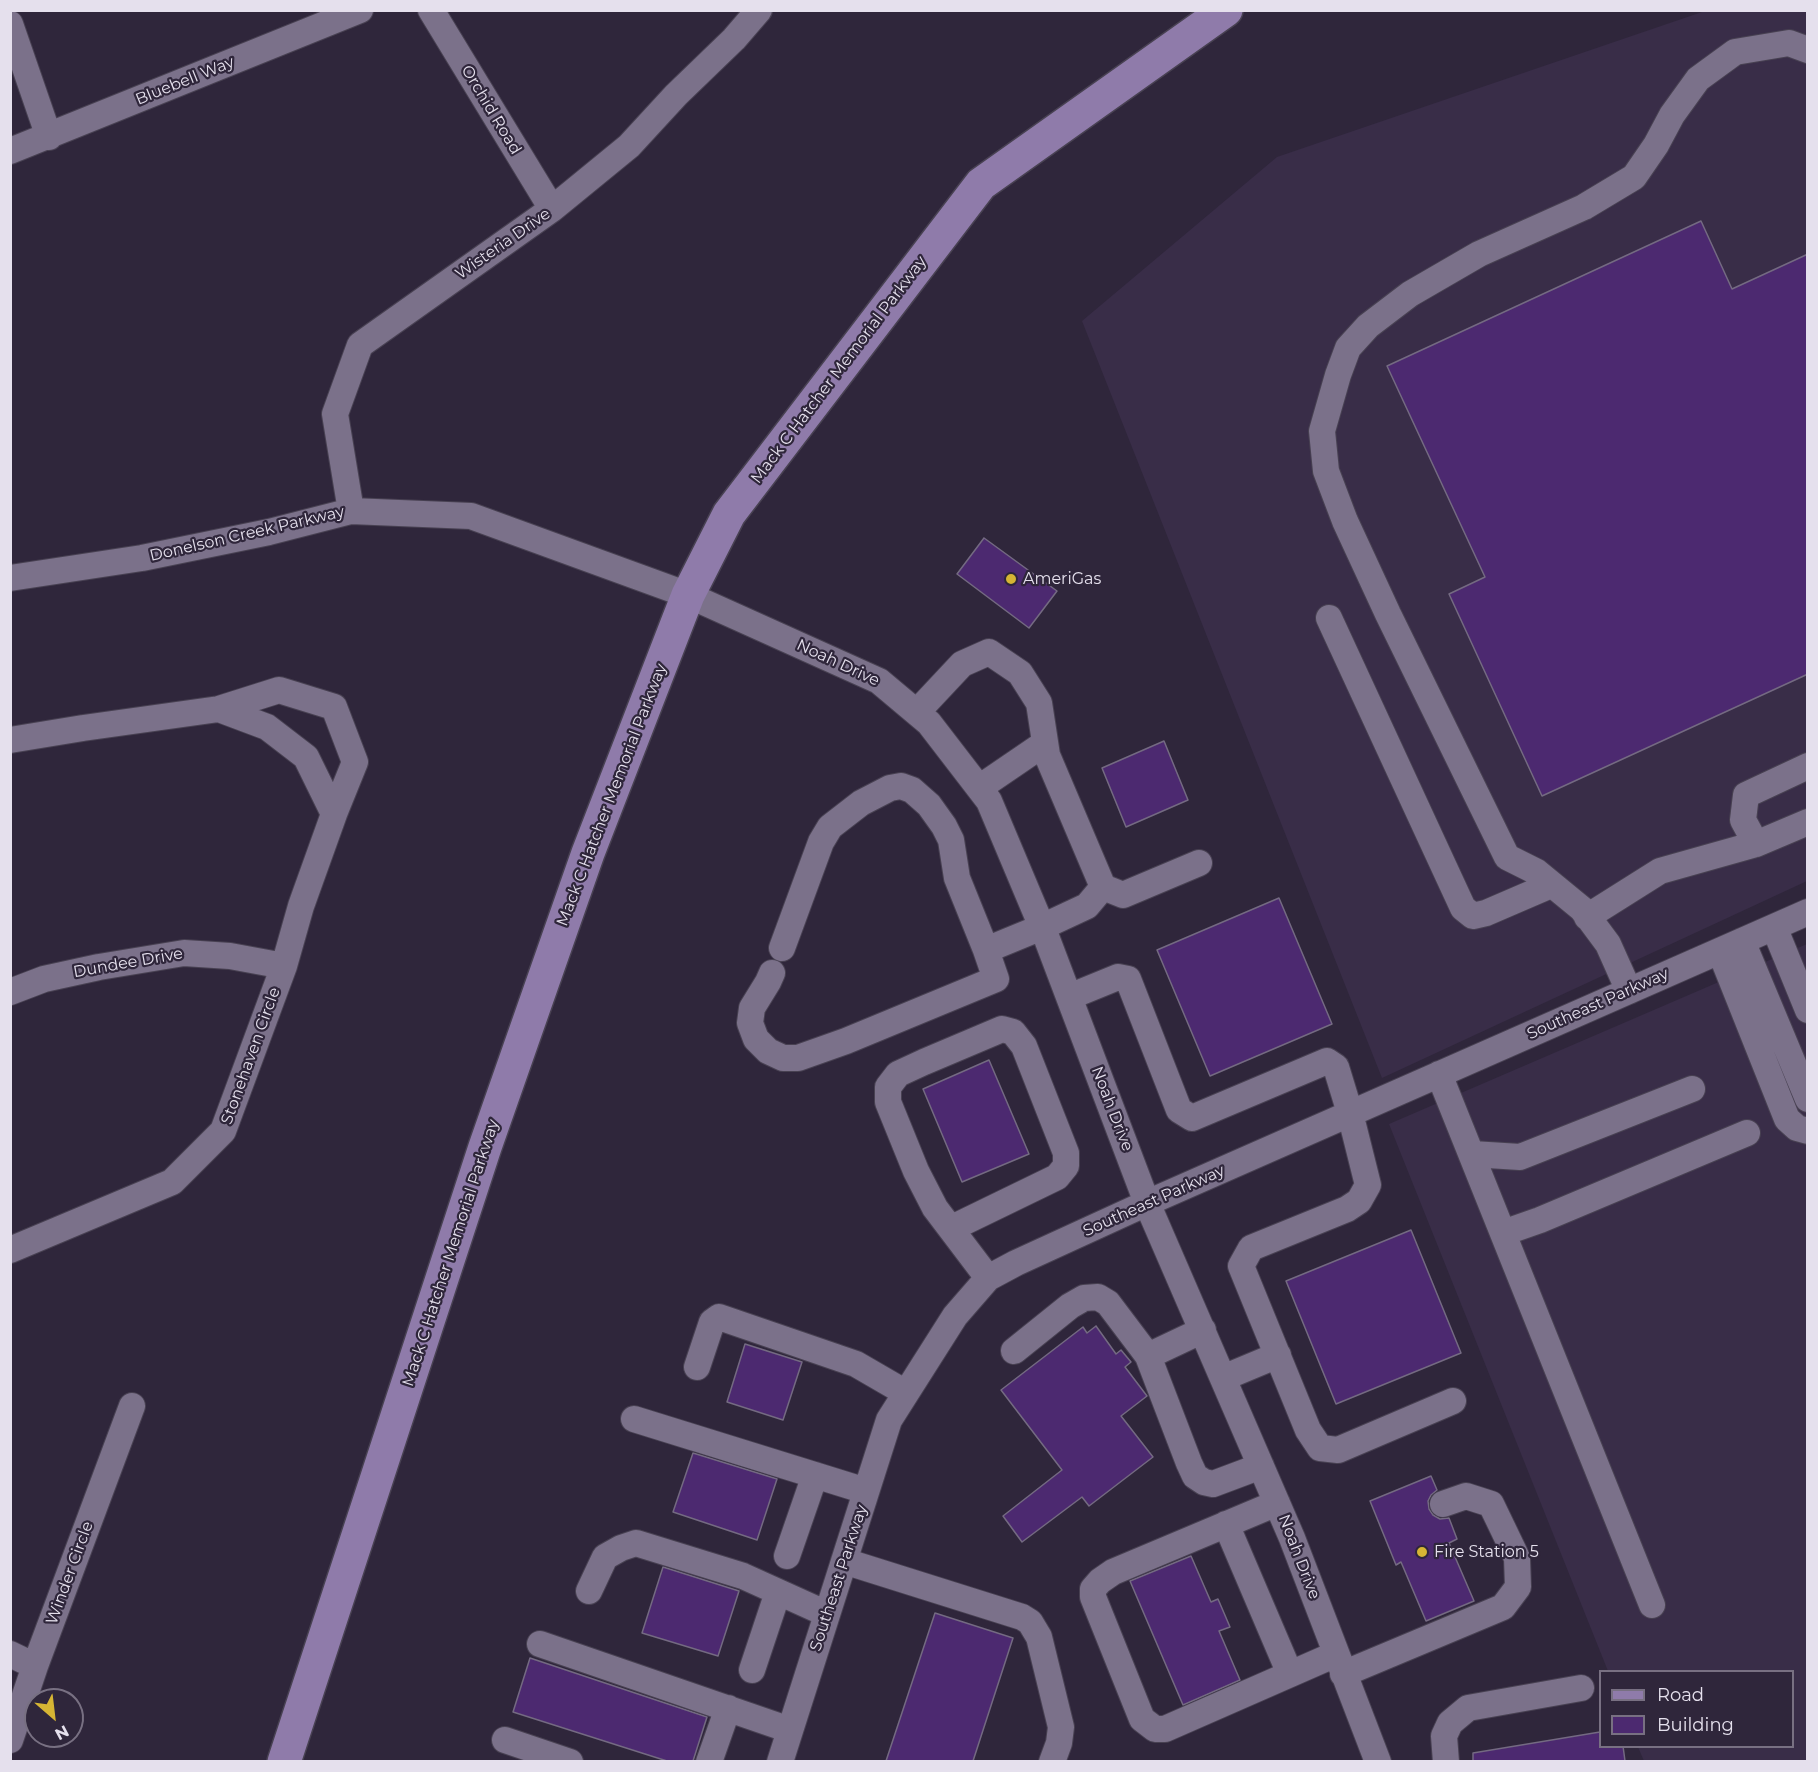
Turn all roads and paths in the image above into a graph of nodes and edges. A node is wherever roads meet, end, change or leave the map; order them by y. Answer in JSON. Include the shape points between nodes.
{"nodes":[{"id":1,"x":360,"y":10,"type":"edge"},
{"id":2,"x":430,"y":10,"type":"edge"},
{"id":3,"x":759,"y":10,"type":"edge"},
{"id":4,"x":1226,"y":10,"type":"edge"},
{"id":5,"x":10,"y":24,"type":"edge"},
{"id":6,"x":1808,"y":50,"type":"edge"},
{"id":7,"x":49,"y":137,"type":"junction"},
{"id":8,"x":10,"y":151,"type":"edge"},
{"id":9,"x":552,"y":209,"type":"junction"},
{"id":10,"x":351,"y":511,"type":"junction"},
{"id":11,"x":10,"y":579,"type":"edge"},
{"id":12,"x":688,"y":595,"type":"junction"},
{"id":13,"x":1329,"y":618,"type":"dead end"},
{"id":14,"x":219,"y":709,"type":"junction"},
{"id":15,"x":916,"y":712,"type":"junction"},
{"id":16,"x":10,"y":740,"type":"edge"},
{"id":17,"x":1045,"y":743,"type":"junction"},
{"id":18,"x":1808,"y":766,"type":"edge"},
{"id":19,"x":979,"y":788,"type":"junction"},
{"id":20,"x":334,"y":814,"type":"junction"},
{"id":21,"x":1808,"y":822,"type":"edge"},
{"id":22,"x":1756,"y":844,"type":"junction"},
{"id":23,"x":1199,"y":863,"type":"dead end"},
{"id":24,"x":1551,"y":885,"type":"junction"},
{"id":25,"x":1103,"y":887,"type":"junction"},
{"id":26,"x":1808,"y":912,"type":"edge"},
{"id":27,"x":1587,"y":917,"type":"junction"},
{"id":28,"x":1042,"y":927,"type":"junction"},
{"id":29,"x":1774,"y":927,"type":"junction"},
{"id":30,"x":1731,"y":946,"type":"junction"},
{"id":31,"x":782,"y":948,"type":"dead end"},
{"id":32,"x":986,"y":950,"type":"junction"},
{"id":33,"x":284,"y":966,"type":"junction"},
{"id":34,"x":772,"y":973,"type":"dead end"},
{"id":35,"x":1629,"y":991,"type":"junction"},
{"id":36,"x":10,"y":992,"type":"edge"},
{"id":37,"x":1069,"y":998,"type":"junction"},
{"id":38,"x":1808,"y":1010,"type":"edge"},
{"id":39,"x":1439,"y":1074,"type":"junction"},
{"id":40,"x":1692,"y":1089,"type":"dead end"},
{"id":41,"x":1808,"y":1099,"type":"edge"},
{"id":42,"x":1350,"y":1113,"type":"junction"},
{"id":43,"x":1808,"y":1131,"type":"edge"},
{"id":44,"x":1747,"y":1133,"type":"dead end"},
{"id":45,"x":1472,"y":1154,"type":"junction"},
{"id":46,"x":1147,"y":1203,"type":"junction"},
{"id":47,"x":952,"y":1228,"type":"junction"},
{"id":48,"x":1503,"y":1233,"type":"junction"},
{"id":49,"x":10,"y":1250,"type":"edge"},
{"id":50,"x":988,"y":1278,"type":"junction"},
{"id":51,"x":1203,"y":1330,"type":"junction"},
{"id":52,"x":1014,"y":1351,"type":"dead end"},
{"id":53,"x":1278,"y":1355,"type":"junction"},
{"id":54,"x":1148,"y":1356,"type":"junction"},
{"id":55,"x":697,"y":1367,"type":"dead end"},
{"id":56,"x":1223,"y":1377,"type":"junction"},
{"id":57,"x":906,"y":1393,"type":"junction"},
{"id":58,"x":1454,"y":1401,"type":"dead end"},
{"id":59,"x":132,"y":1406,"type":"dead end"},
{"id":60,"x":634,"y":1419,"type":"dead end"},
{"id":61,"x":1261,"y":1466,"type":"junction"},
{"id":62,"x":815,"y":1475,"type":"junction"},
{"id":63,"x":866,"y":1491,"type":"junction"},
{"id":64,"x":1277,"y":1503,"type":"junction"},
{"id":65,"x":1443,"y":1504,"type":"dead end"},
{"id":66,"x":1226,"y":1524,"type":"junction"},
{"id":67,"x":787,"y":1556,"type":"dead end"},
{"id":68,"x":844,"y":1561,"type":"junction"},
{"id":69,"x":589,"y":1591,"type":"dead end"},
{"id":70,"x":778,"y":1592,"type":"junction"},
{"id":71,"x":1652,"y":1605,"type":"dead end"},
{"id":72,"x":827,"y":1614,"type":"junction"},
{"id":73,"x":540,"y":1644,"type":"dead end"},
{"id":74,"x":10,"y":1654,"type":"edge"},
{"id":75,"x":1339,"y":1664,"type":"junction"},
{"id":76,"x":35,"y":1666,"type":"junction"},
{"id":77,"x":752,"y":1670,"type":"dead end"},
{"id":78,"x":1290,"y":1674,"type":"junction"},
{"id":79,"x":1581,"y":1688,"type":"dead end"},
{"id":80,"x":728,"y":1708,"type":"junction"},
{"id":81,"x":790,"y":1730,"type":"junction"},
{"id":82,"x":10,"y":1740,"type":"edge"},
{"id":83,"x":506,"y":1740,"type":"dead end"},
{"id":84,"x":284,"y":1761,"type":"edge"},
{"id":85,"x":570,"y":1761,"type":"edge"},
{"id":86,"x":709,"y":1761,"type":"edge"},
{"id":87,"x":780,"y":1761,"type":"edge"},
{"id":88,"x":1052,"y":1761,"type":"edge"},
{"id":89,"x":1378,"y":1761,"type":"edge"},
{"id":90,"x":1446,"y":1761,"type":"edge"}],
"edges":[{"from":1,"to":7,"type":"street","name":"Bluebell Way"},
{"from":2,"to":9,"type":"street","name":"Orchid Road"},
{"from":3,"to":9,"type":"street","name":"Wisteria Drive","via":[[629,146]]},
{"from":4,"to":12,"type":"main road","name":"Mack C Hatcher Memorial Parkway","via":[[981,184],[729,514]]},
{"from":5,"to":7,"type":"street"},
{"from":6,"to":24,"type":"street","via":[[1789,43],[1735,52],[1698,79],[1634,177],[1584,207],[1479,254],[1410,294],[1355,340],[1338,375],[1322,431],[1326,471],[1345,521],[1507,857],[1537,872]]},
{"from":7,"to":8,"type":"street","name":"Bluebell Way"},
{"from":9,"to":10,"type":"street","name":"Wisteria Drive","via":[[360,345],[335,414]]},
{"from":10,"to":11,"type":"street","name":"Donelson Creek Parkway","via":[[142,558]]},
{"from":10,"to":12,"type":"street","name":"Donelson Creek Parkway","via":[[471,516]]},
{"from":12,"to":15,"type":"street","name":"Noah Drive","via":[[879,681]]},
{"from":12,"to":84,"type":"main road","name":"Mack C Hatcher Memorial Parkway","via":[[588,853],[485,1148]]},
{"from":13,"to":24,"type":"street","via":[[1463,908],[1473,916],[1486,913]]},
{"from":14,"to":16,"type":"street","name":"Stonehaven Circle"},
{"from":14,"to":20,"type":"street","name":"Stonehaven Circle","via":[[267,727],[306,757]]},
{"from":14,"to":20,"type":"street","name":"Stonehaven Circle","via":[[279,690],[334,707],[356,762]]},
{"from":15,"to":17,"type":"street","via":[[962,664],[989,652],[1020,673],[1039,703]]},
{"from":15,"to":19,"type":"street","name":"Noah Drive"},
{"from":17,"to":19,"type":"street"},
{"from":17,"to":25,"type":"street"},
{"from":18,"to":22,"type":"street","via":[[1746,795],[1743,820]]},
{"from":19,"to":28,"type":"street","name":"Noah Drive","via":[[989,801]]},
{"from":20,"to":33,"type":"street","name":"Stonehaven Circle"},
{"from":21,"to":22,"type":"street"},
{"from":22,"to":27,"type":"street","via":[[1660,871]]},
{"from":23,"to":25,"type":"street","via":[[1124,896]]},
{"from":24,"to":27,"type":"street"},
{"from":25,"to":28,"type":"street","via":[[1087,906]]},
{"from":26,"to":29,"type":"street","name":"Southeast Parkway"},
{"from":27,"to":35,"type":"street","via":[[1608,944]]},
{"from":28,"to":32,"type":"street"},
{"from":28,"to":37,"type":"street","name":"Noah Drive"},
{"from":29,"to":30,"type":"street","name":"Southeast Parkway"},
{"from":29,"to":38,"type":"street"},
{"from":30,"to":35,"type":"street","name":"Southeast Parkway"},
{"from":30,"to":41,"type":"street"},
{"from":30,"to":43,"type":"street","via":[[1787,1119]]},
{"from":31,"to":32,"type":"street","via":[[830,827],[861,803],[901,786],[929,805],[944,826],[953,847],[957,878]]},
{"from":32,"to":34,"type":"street","via":[[996,979],[798,1058],[783,1058],[768,1051],[756,1039],[750,1023],[752,1008]]},
{"from":33,"to":36,"type":"street","name":"Dundee Drive","via":[[184,952],[44,979]]},
{"from":33,"to":49,"type":"street","name":"Stonehaven Circle","via":[[223,1131],[172,1182]]},
{"from":35,"to":39,"type":"street","name":"Southeast Parkway"},
{"from":37,"to":42,"type":"street","via":[[1118,977],[1128,979],[1179,1110],[1192,1118],[1327,1061],[1336,1067]]},
{"from":37,"to":46,"type":"street","name":"Noah Drive"},
{"from":39,"to":42,"type":"street","name":"Southeast Parkway"},
{"from":39,"to":45,"type":"street"},
{"from":40,"to":45,"type":"street","via":[[1520,1157]]},
{"from":42,"to":46,"type":"street","name":"Southeast Parkway"},
{"from":42,"to":53,"type":"street","via":[[1368,1185],[1359,1202],[1251,1248],[1241,1266]]},
{"from":44,"to":48,"type":"street"},
{"from":45,"to":48,"type":"street"},
{"from":46,"to":50,"type":"street","name":"Southeast Parkway"},
{"from":46,"to":51,"type":"street","name":"Noah Drive"},
{"from":47,"to":47,"type":"street","via":[[935,1208],[916,1171],[888,1101],[888,1087],[898,1074],[924,1062],[1002,1029],[1013,1032],[1024,1046],[1065,1152],[1066,1166],[1057,1176]]},
{"from":47,"to":50,"type":"street"},
{"from":48,"to":71,"type":"street"},
{"from":50,"to":57,"type":"street","name":"Southeast Parkway","via":[[955,1316]]},
{"from":51,"to":54,"type":"street"},
{"from":51,"to":56,"type":"street","name":"Noah Drive"},
{"from":52,"to":54,"type":"street","via":[[1070,1306],[1084,1298],[1098,1297],[1108,1303]]},
{"from":53,"to":56,"type":"street"},
{"from":53,"to":58,"type":"street","via":[[1308,1430],[1320,1448],[1338,1450]]},
{"from":54,"to":61,"type":"street","via":[[1195,1476],[1213,1484]]},
{"from":55,"to":57,"type":"street","via":[[712,1322],[719,1317],[856,1364]]},
{"from":56,"to":61,"type":"street","name":"Noah Drive"},
{"from":57,"to":63,"type":"street","name":"Southeast Parkway","via":[[889,1420]]},
{"from":59,"to":76,"type":"street","name":"Winder Circle"},
{"from":60,"to":62,"type":"street"},
{"from":61,"to":64,"type":"street","name":"Noah Drive"},
{"from":62,"to":63,"type":"street"},
{"from":62,"to":67,"type":"street"},
{"from":63,"to":68,"type":"street","name":"Southeast Parkway"},
{"from":64,"to":66,"type":"street"},
{"from":64,"to":75,"type":"street","name":"Noah Drive"},
{"from":65,"to":75,"type":"street","via":[[1466,1496],[1491,1504],[1517,1558],[1518,1587],[1503,1607]]},
{"from":66,"to":78,"type":"street"},
{"from":66,"to":78,"type":"street","via":[[1113,1572],[1093,1589],[1142,1719],[1155,1729],[1165,1729]]},
{"from":68,"to":72,"type":"street","name":"Southeast Parkway"},
{"from":68,"to":88,"type":"street","via":[[1030,1622],[1039,1637],[1061,1727]]},
{"from":69,"to":70,"type":"street","via":[[605,1557],[636,1543],[743,1576]]},
{"from":70,"to":72,"type":"street"},
{"from":70,"to":77,"type":"street"},
{"from":72,"to":81,"type":"street","name":"Southeast Parkway"},
{"from":73,"to":80,"type":"street"},
{"from":74,"to":76,"type":"street"},
{"from":75,"to":78,"type":"street"},
{"from":75,"to":89,"type":"street","name":"Noah Drive"},
{"from":76,"to":82,"type":"street","name":"Winder Circle"},
{"from":79,"to":90,"type":"street","via":[[1468,1708],[1450,1723],[1444,1736]]},
{"from":80,"to":81,"type":"street"},
{"from":80,"to":86,"type":"street"},
{"from":81,"to":87,"type":"street","name":"Southeast Parkway"},
{"from":83,"to":85,"type":"street"}]}
